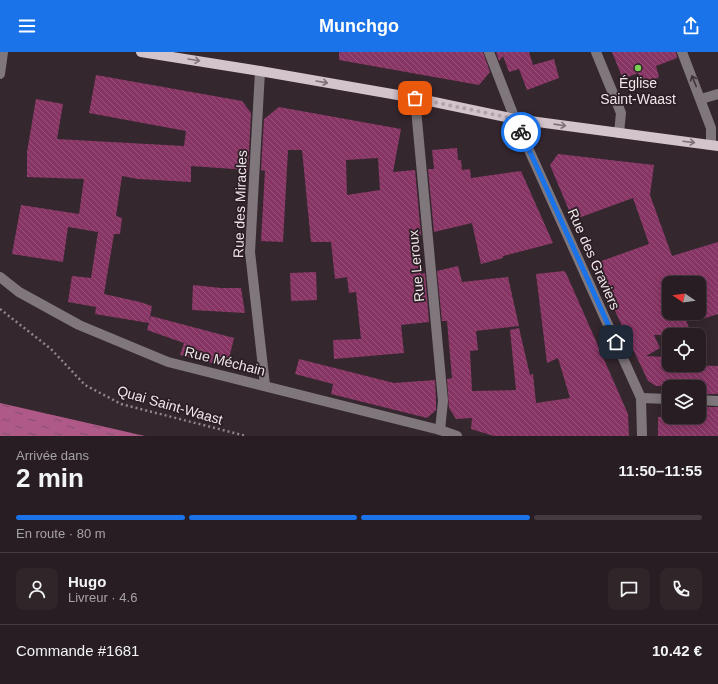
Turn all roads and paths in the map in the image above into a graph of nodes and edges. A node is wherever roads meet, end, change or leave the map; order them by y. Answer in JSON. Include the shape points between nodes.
{"nodes":[{"id":1,"x":3,"y":52,"type":"edge"},
{"id":2,"x":144,"y":52,"type":"edge"},
{"id":3,"x":489,"y":52,"type":"edge"},
{"id":4,"x":596,"y":52,"type":"edge"},
{"id":5,"x":682,"y":52,"type":"edge"},
{"id":6,"x":260,"y":71,"type":"junction"},
{"id":7,"x":0,"y":74,"type":"edge"},
{"id":8,"x":718,"y":94,"type":"edge"},
{"id":9,"x":415,"y":98,"type":"junction"},
{"id":10,"x":701,"y":99,"type":"junction"},
{"id":11,"x":515,"y":119,"type":"junction"},
{"id":12,"x":619,"y":133,"type":"junction"},
{"id":13,"x":714,"y":146,"type":"edge"},
{"id":14,"x":0,"y":277,"type":"edge"},
{"id":15,"x":0,"y":309,"type":"edge"},
{"id":16,"x":265,"y":385,"type":"junction"},
{"id":17,"x":641,"y":398,"type":"junction"},
{"id":18,"x":662,"y":399,"type":"edge"},
{"id":19,"x":706,"y":400,"type":"edge"},
{"id":20,"x":718,"y":401,"type":"edge"},
{"id":21,"x":440,"y":430,"type":"junction"},
{"id":22,"x":246,"y":436,"type":"edge"},
{"id":23,"x":457,"y":436,"type":"edge"},
{"id":24,"x":642,"y":436,"type":"edge"}],
"edges":[{"from":1,"to":7,"type":"street"},
{"from":2,"to":6,"type":"main road","one_way":true},
{"from":3,"to":11,"type":"street","name":"Rue des Graviers"},
{"from":4,"to":12,"type":"street","via":[[621,113]]},
{"from":10,"to":5,"type":"street","one_way":true},
{"from":6,"to":9,"type":"main road","one_way":true},
{"from":6,"to":16,"type":"street","name":"Rue des Miracles","via":[[250,252]]},
{"from":8,"to":10,"type":"street"},
{"from":9,"to":11,"type":"main road"},
{"from":9,"to":21,"type":"street","name":"Rue Leroux","via":[[443,401]]},
{"from":10,"to":13,"type":"street"},
{"from":11,"to":12,"type":"main road","one_way":true},
{"from":11,"to":17,"type":"street","name":"Rue des Graviers"},
{"from":12,"to":13,"type":"main road","one_way":true},
{"from":14,"to":16,"type":"street","name":"Rue Méchain","via":[[19,292],[78,325],[162,359]]},
{"from":15,"to":22,"type":"path","name":"Quai Saint-Waast","via":[[51,348],[85,385],[121,404]]},
{"from":16,"to":21,"type":"street","name":"Rue Méchain"},
{"from":17,"to":18,"type":"street"},
{"from":17,"to":24,"type":"street","name":"Rue des Graviers"},
{"from":19,"to":20,"type":"street"},
{"from":21,"to":23,"type":"street","name":"Rue Méchain"}]}
